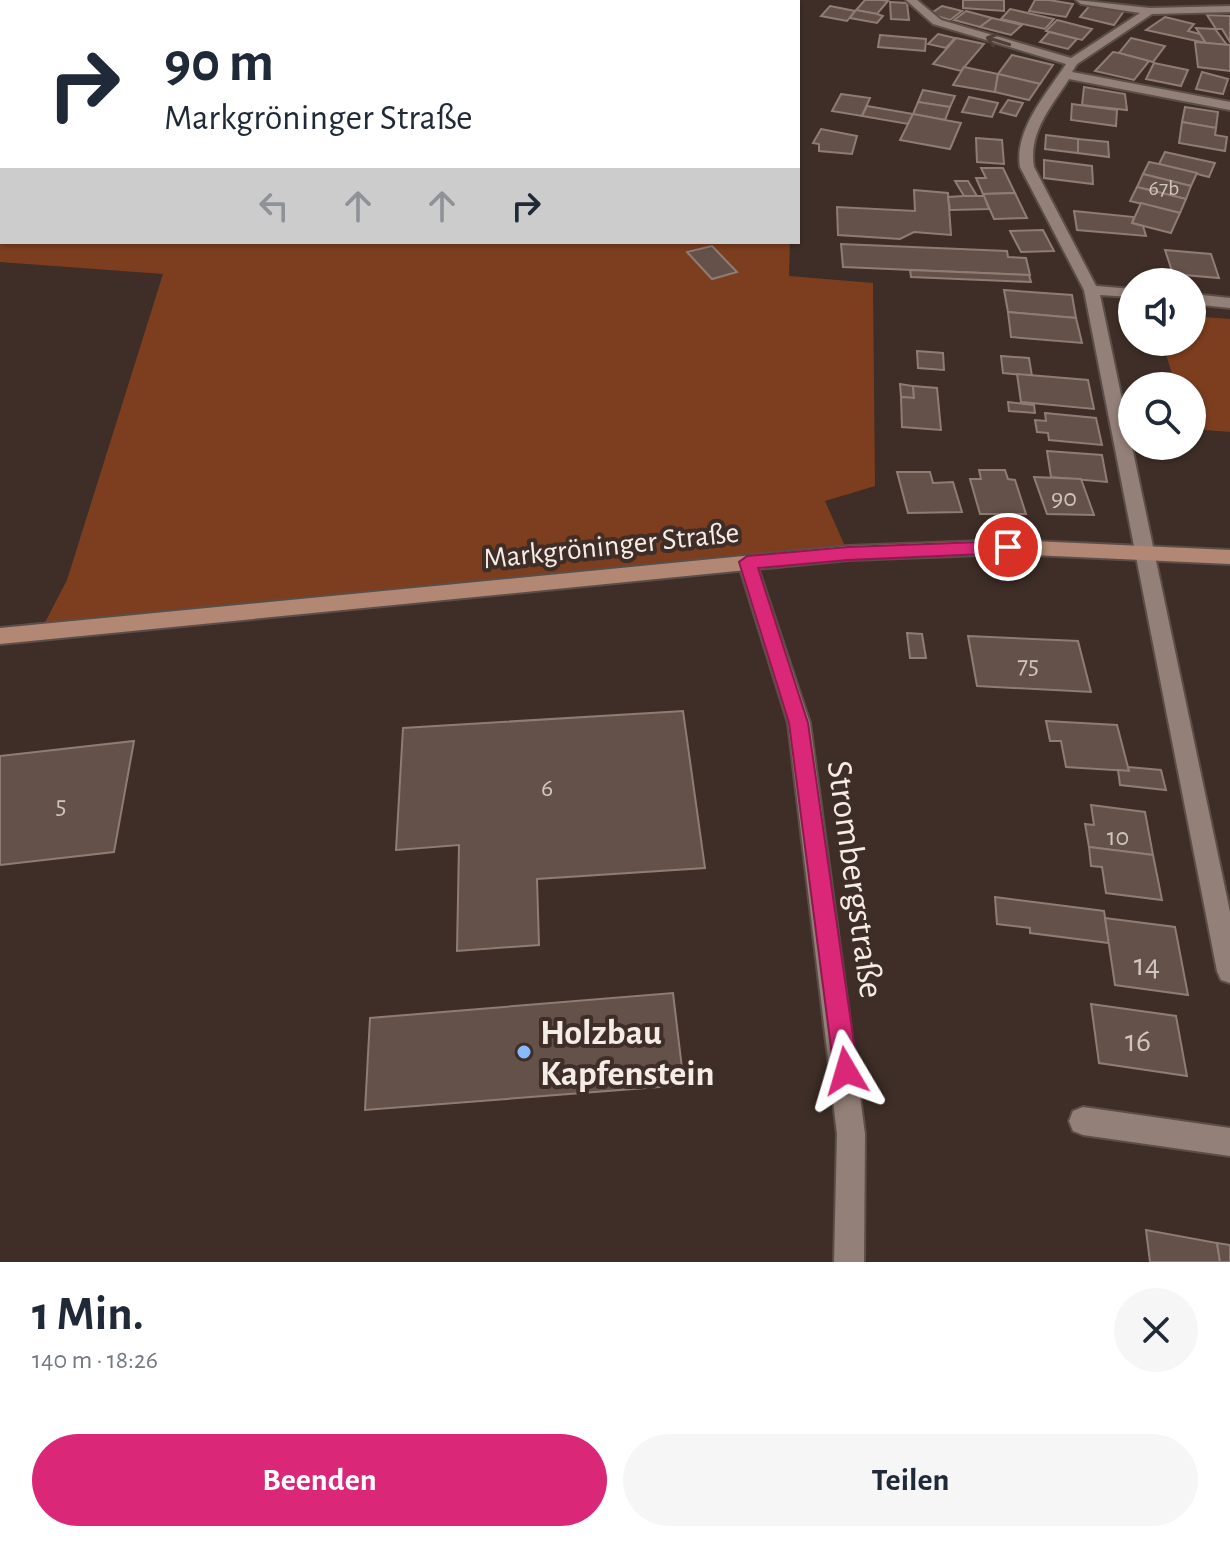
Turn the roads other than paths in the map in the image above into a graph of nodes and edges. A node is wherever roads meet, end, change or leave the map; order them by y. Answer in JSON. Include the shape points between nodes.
{"nodes":[{"id":1,"x":911,"y":0,"type":"edge"},
{"id":2,"x":1163,"y":0,"type":"edge"},
{"id":3,"x":1081,"y":1,"type":"edge"},
{"id":4,"x":1177,"y":8,"type":"junction"},
{"id":5,"x":1230,"y":9,"type":"edge"},
{"id":6,"x":1150,"y":11,"type":"junction"},
{"id":7,"x":1073,"y":62,"type":"junction"},
{"id":8,"x":1063,"y":74,"type":"junction"},
{"id":9,"x":1230,"y":106,"type":"edge"},
{"id":10,"x":1091,"y":290,"type":"junction"},
{"id":11,"x":1118,"y":292,"type":"edge"},
{"id":12,"x":1206,"y":300,"type":"edge"},
{"id":13,"x":1230,"y":303,"type":"edge"},
{"id":14,"x":1146,"y":551,"type":"junction"},
{"id":15,"x":1230,"y":557,"type":"edge"},
{"id":16,"x":747,"y":562,"type":"junction"},
{"id":17,"x":0,"y":636,"type":"edge"},
{"id":18,"x":1230,"y":971,"type":"edge"},
{"id":19,"x":1083,"y":1121,"type":"dead end"},
{"id":20,"x":1230,"y":1142,"type":"edge"},
{"id":21,"x":849,"y":1262,"type":"edge"}],
"edges":[{"from":7,"to":1,"type":"street","one_way":true,"via":[[937,22]]},
{"from":2,"to":4,"type":"street"},
{"from":3,"to":6,"type":"street"},
{"from":4,"to":5,"type":"street"},
{"from":4,"to":6,"type":"street"},
{"from":6,"to":7,"type":"street"},
{"from":7,"to":8,"type":"street"},
{"from":8,"to":9,"type":"street"},
{"from":8,"to":10,"type":"street","via":[[1024,149],[1027,167]]},
{"from":10,"to":11,"type":"street"},
{"from":10,"to":14,"type":"street"},
{"from":12,"to":13,"type":"street"},
{"from":14,"to":15,"type":"main road","name":"Markgröninger Straße"},
{"from":14,"to":16,"type":"main road","name":"Markgröninger Straße","via":[[1008,547]]},
{"from":14,"to":18,"type":"street"},
{"from":16,"to":17,"type":"main road","name":"Markgröninger Straße"},
{"from":16,"to":21,"type":"street","name":"Strombergstraße","via":[[799,723],[847,1087]]},
{"from":19,"to":20,"type":"street"}]}
